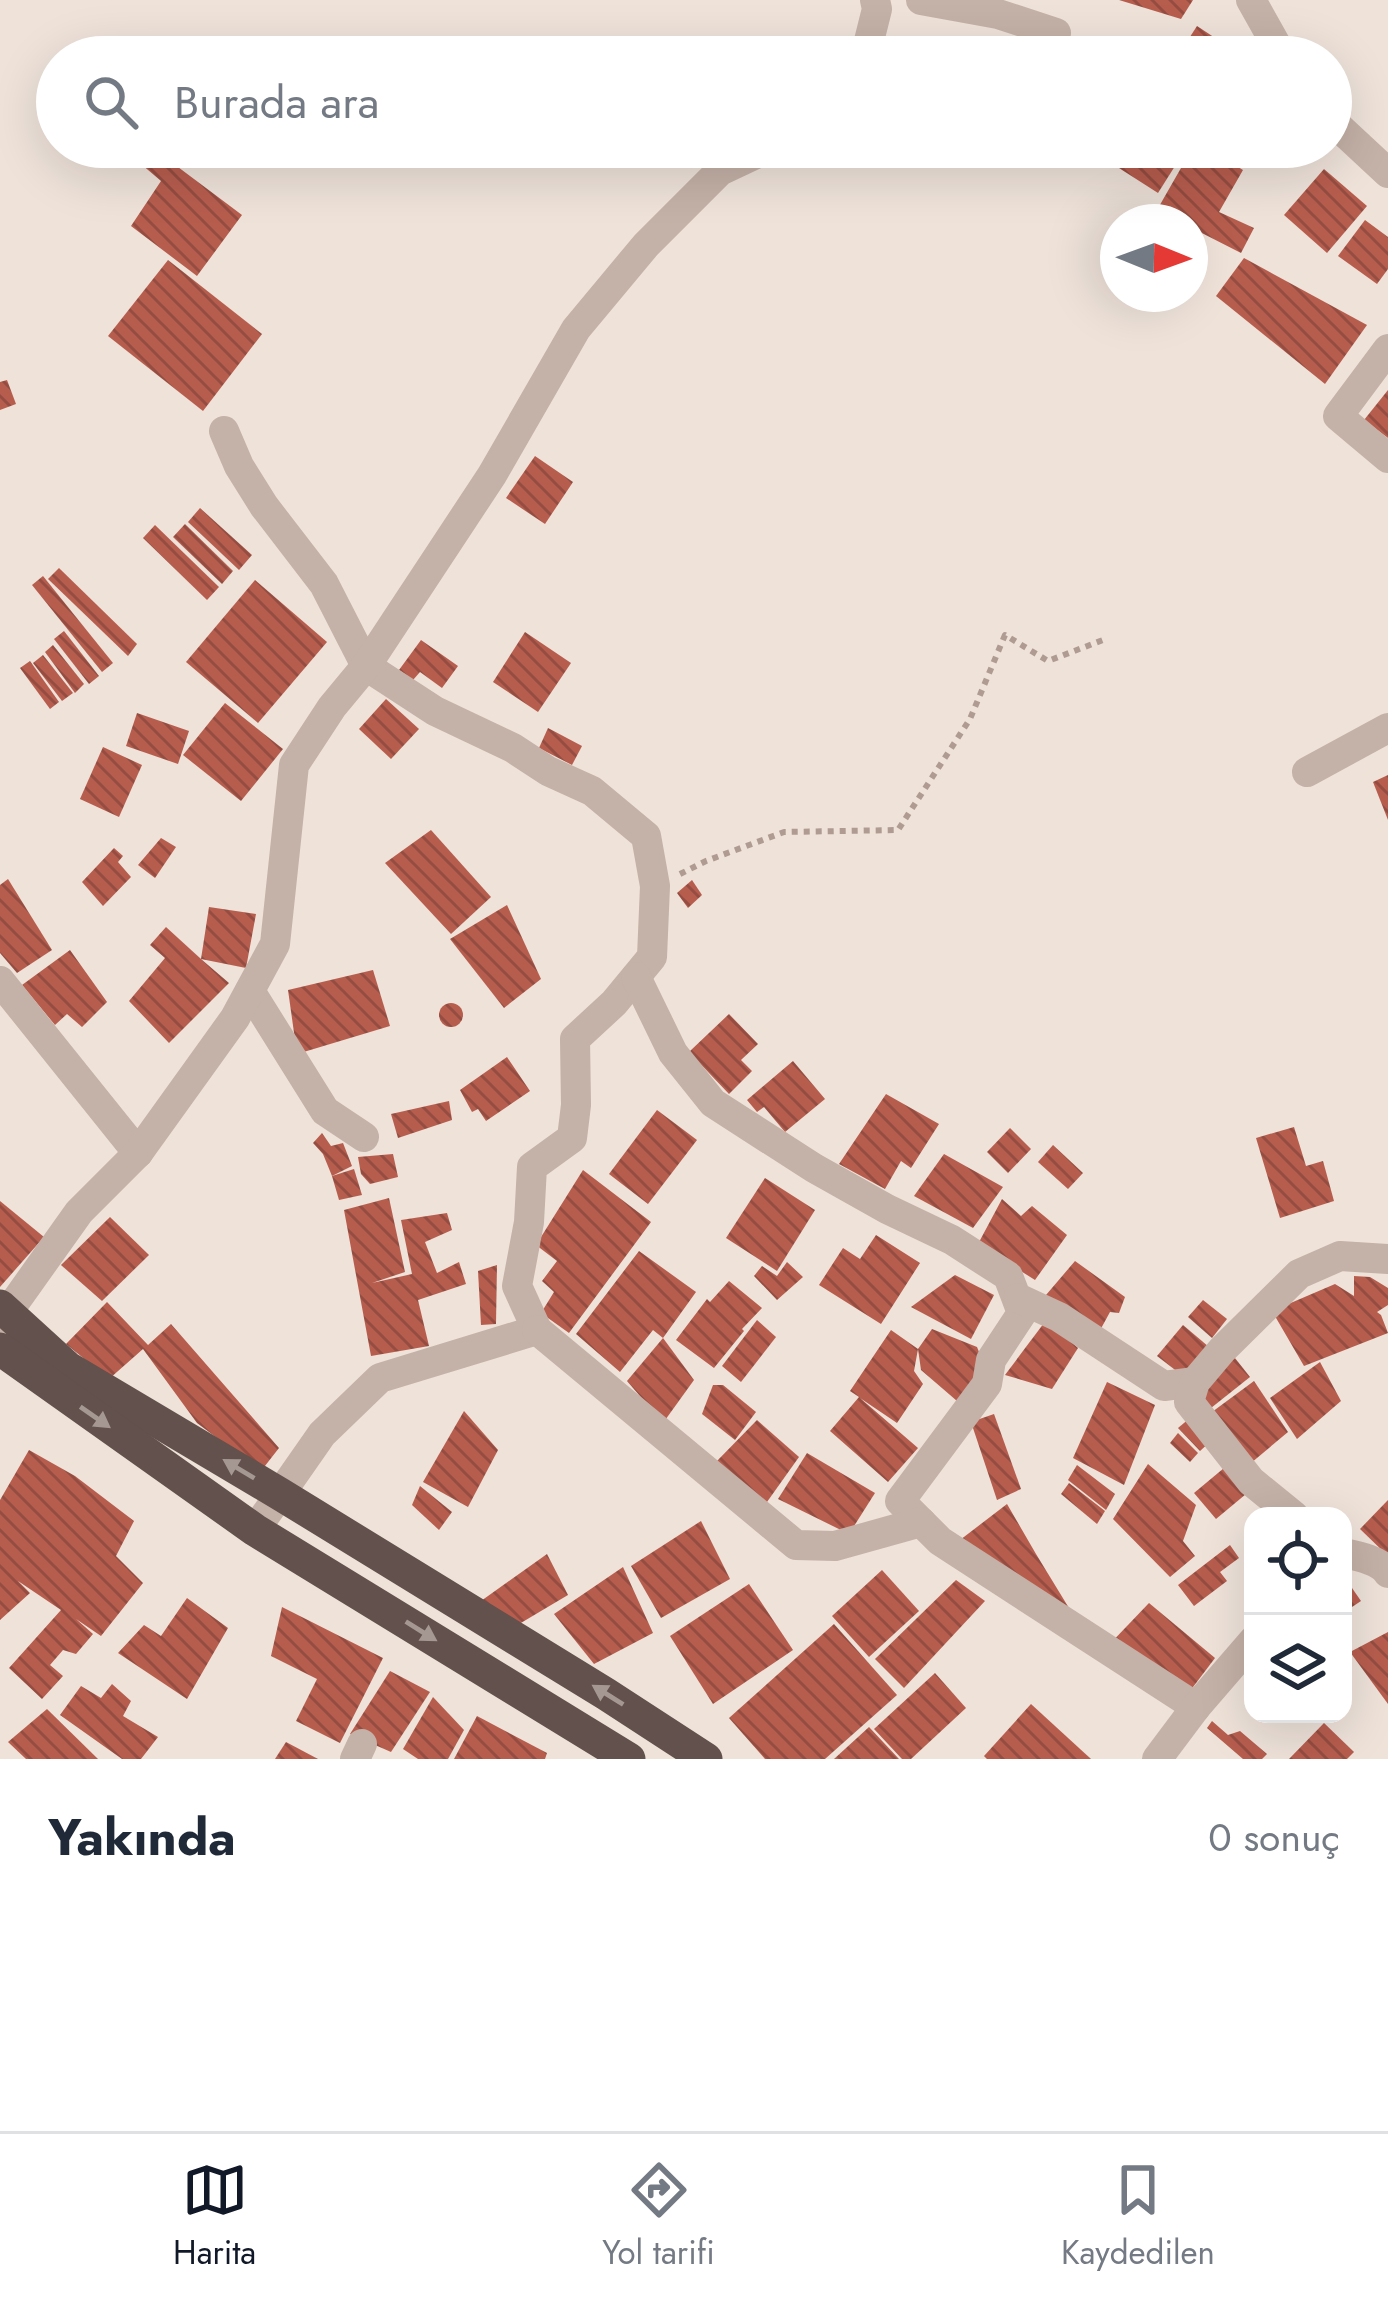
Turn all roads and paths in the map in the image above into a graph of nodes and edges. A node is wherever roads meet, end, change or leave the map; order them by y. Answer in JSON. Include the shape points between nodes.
{"nodes":[{"id":1,"x":921,"y":0,"type":"edge"},
{"id":2,"x":1251,"y":0,"type":"edge"},
{"id":3,"x":886,"y":3,"type":"edge"},
{"id":4,"x":1056,"y":33,"type":"dead end"},
{"id":5,"x":873,"y":36,"type":"edge"},
{"id":6,"x":1271,"y":36,"type":"edge"},
{"id":7,"x":1352,"y":139,"type":"edge"},
{"id":8,"x":726,"y":168,"type":"edge"},
{"id":9,"x":1388,"y":173,"type":"edge"},
{"id":10,"x":1388,"y":349,"type":"edge"},
{"id":11,"x":224,"y":431,"type":"dead end"},
{"id":12,"x":1388,"y":458,"type":"edge"},
{"id":13,"x":1103,"y":640,"type":"dead end"},
{"id":14,"x":367,"y":665,"type":"junction"},
{"id":15,"x":1388,"y":728,"type":"edge"},
{"id":16,"x":1307,"y":772,"type":"dead end"},
{"id":17,"x":656,"y":886,"type":"junction"},
{"id":18,"x":636,"y":977,"type":"junction"},
{"id":19,"x":0,"y":981,"type":"edge"},
{"id":20,"x":250,"y":991,"type":"junction"},
{"id":21,"x":364,"y":1138,"type":"dead end"},
{"id":22,"x":138,"y":1153,"type":"junction"},
{"id":23,"x":1388,"y":1259,"type":"edge"},
{"id":24,"x":1018,"y":1298,"type":"junction"},
{"id":25,"x":3,"y":1314,"type":"edge"},
{"id":26,"x":537,"y":1330,"type":"junction"},
{"id":27,"x":0,"y":1348,"type":"edge"},
{"id":28,"x":1195,"y":1382,"type":"junction"},
{"id":29,"x":280,"y":1494,"type":"junction"},
{"id":30,"x":1283,"y":1507,"type":"edge"},
{"id":31,"x":921,"y":1522,"type":"junction"},
{"id":32,"x":256,"y":1530,"type":"junction"},
{"id":33,"x":1352,"y":1554,"type":"edge"},
{"id":34,"x":1388,"y":1574,"type":"edge"},
{"id":35,"x":1244,"y":1651,"type":"edge"},
{"id":36,"x":1196,"y":1707,"type":"junction"},
{"id":37,"x":629,"y":1759,"type":"edge"},
{"id":38,"x":706,"y":1759,"type":"edge"},
{"id":39,"x":1157,"y":1759,"type":"edge"}],
"edges":[{"from":1,"to":4,"type":"street"},
{"from":2,"to":6,"type":"street"},
{"from":3,"to":5,"type":"street"},
{"from":7,"to":9,"type":"street"},
{"from":8,"to":14,"type":"street","via":[[576,328],[492,476]]},
{"from":10,"to":12,"type":"street","via":[[1338,416]]},
{"from":11,"to":14,"type":"street"},
{"from":13,"to":17,"type":"path","via":[[1048,662],[1005,635],[970,719],[898,830],[784,832]]},
{"from":14,"to":17,"type":"street","via":[[435,711],[592,790],[646,836]]},
{"from":14,"to":20,"type":"street","via":[[294,765],[275,944]]},
{"from":15,"to":16,"type":"street"},
{"from":17,"to":18,"type":"street","via":[[652,957]]},
{"from":18,"to":24,"type":"street","via":[[673,1054],[713,1103],[814,1168],[952,1240],[1008,1276]]},
{"from":18,"to":26,"type":"street","via":[[574,1040],[572,1138],[532,1167],[517,1286]]},
{"from":19,"to":22,"type":"street"},
{"from":20,"to":21,"type":"street","via":[[325,1111]]},
{"from":20,"to":22,"type":"street"},
{"from":22,"to":25,"type":"street","via":[[79,1212]]},
{"from":23,"to":28,"type":"street","via":[[1340,1256],[1299,1274]]},
{"from":24,"to":28,"type":"street","via":[[1164,1386]]},
{"from":24,"to":31,"type":"street","via":[[1022,1313],[991,1360],[987,1384],[901,1501]]},
{"from":29,"to":25,"type":"highway","one_way":true,"via":[[68,1368]]},
{"from":26,"to":29,"type":"street","via":[[380,1378],[322,1434]]},
{"from":26,"to":31,"type":"street","via":[[796,1544],[835,1546]]},
{"from":27,"to":32,"type":"highway","one_way":true},
{"from":28,"to":30,"type":"street","via":[[1189,1402]]},
{"from":29,"to":32,"type":"street"},
{"from":38,"to":29,"type":"highway","one_way":true},
{"from":31,"to":36,"type":"street"},
{"from":32,"to":37,"type":"highway","one_way":true},
{"from":33,"to":34,"type":"street"},
{"from":35,"to":36,"type":"street"},
{"from":36,"to":39,"type":"street"}]}
